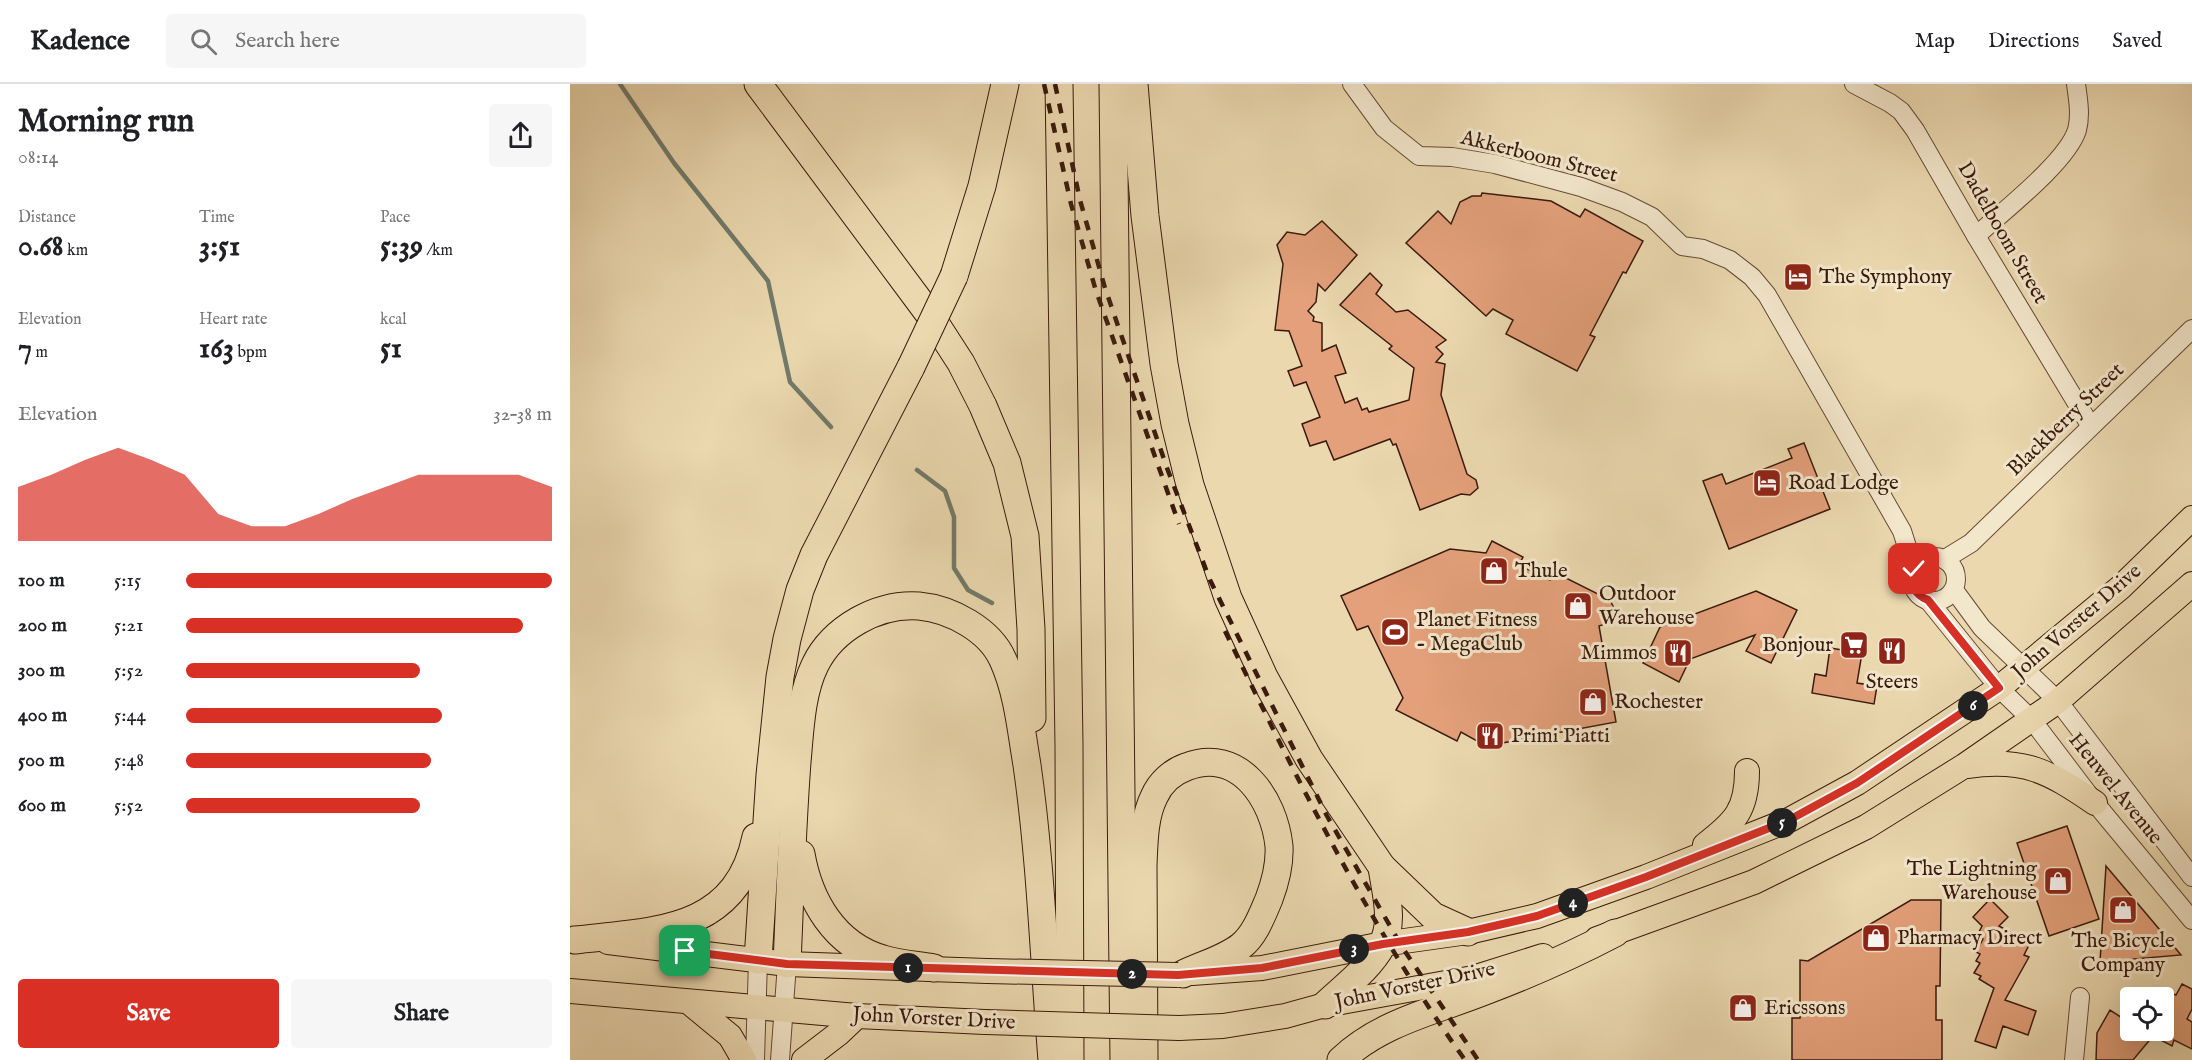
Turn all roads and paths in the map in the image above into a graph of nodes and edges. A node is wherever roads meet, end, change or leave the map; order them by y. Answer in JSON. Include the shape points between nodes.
{"nodes":[{"id":1,"x":758,"y":84,"type":"edge"},
{"id":2,"x":1005,"y":84,"type":"edge"},
{"id":3,"x":1059,"y":84,"type":"edge"},
{"id":4,"x":1113,"y":84,"type":"edge"},
{"id":5,"x":1134,"y":84,"type":"edge"},
{"id":6,"x":1352,"y":84,"type":"edge"},
{"id":7,"x":1854,"y":84,"type":"edge"},
{"id":8,"x":2076,"y":84,"type":"edge"},
{"id":9,"x":1976,"y":236,"type":"junction"},
{"id":10,"x":2192,"y":329,"type":"edge"},
{"id":11,"x":2090,"y":426,"type":"junction"},
{"id":12,"x":2192,"y":518,"type":"edge"},
{"id":13,"x":1902,"y":531,"type":"junction"},
{"id":14,"x":1944,"y":561,"type":"junction"},
{"id":15,"x":1914,"y":569,"type":"junction"},
{"id":16,"x":2192,"y":584,"type":"edge"},
{"id":17,"x":1954,"y":590,"type":"junction"},
{"id":18,"x":1928,"y":600,"type":"junction"},
{"id":19,"x":2024,"y":669,"type":"junction"},
{"id":20,"x":1999,"y":688,"type":"junction"},
{"id":21,"x":2058,"y":701,"type":"junction"},
{"id":22,"x":2032,"y":720,"type":"junction"},
{"id":23,"x":1964,"y":766,"type":"junction"},
{"id":24,"x":1747,"y":771,"type":"dead end"},
{"id":25,"x":770,"y":775,"type":"junction"},
{"id":26,"x":2095,"y":802,"type":"junction"},
{"id":27,"x":793,"y":808,"type":"junction"},
{"id":28,"x":1033,"y":809,"type":"junction"},
{"id":29,"x":1689,"y":858,"type":"junction"},
{"id":30,"x":1382,"y":867,"type":"junction"},
{"id":31,"x":2192,"y":877,"type":"edge"},
{"id":32,"x":2192,"y":920,"type":"edge"},
{"id":33,"x":1468,"y":932,"type":"junction"},
{"id":34,"x":1615,"y":933,"type":"junction"},
{"id":35,"x":572,"y":940,"type":"edge"},
{"id":36,"x":1383,"y":944,"type":"junction"},
{"id":37,"x":758,"y":960,"type":"junction"},
{"id":38,"x":787,"y":964,"type":"junction"},
{"id":39,"x":934,"y":968,"type":"junction"},
{"id":40,"x":1180,"y":974,"type":"junction"},
{"id":41,"x":570,"y":991,"type":"edge"},
{"id":42,"x":2080,"y":997,"type":"dead end"},
{"id":43,"x":690,"y":1003,"type":"junction"},
{"id":44,"x":1325,"y":1005,"type":"junction"},
{"id":45,"x":757,"y":1006,"type":"junction"},
{"id":46,"x":784,"y":1008,"type":"junction"},
{"id":47,"x":856,"y":1016,"type":"junction"},
{"id":48,"x":744,"y":1060,"type":"edge"},
{"id":49,"x":755,"y":1060,"type":"edge"},
{"id":50,"x":780,"y":1060,"type":"edge"},
{"id":51,"x":804,"y":1060,"type":"edge"},
{"id":52,"x":1052,"y":1060,"type":"edge"},
{"id":53,"x":1070,"y":1060,"type":"edge"},
{"id":54,"x":1124,"y":1060,"type":"edge"},
{"id":55,"x":1144,"y":1060,"type":"edge"},
{"id":56,"x":1341,"y":1060,"type":"edge"},
{"id":57,"x":2074,"y":1060,"type":"edge"}],
"edges":[{"from":1,"to":28,"type":"highway","via":[[932,318],[961,363],[1007,463],[1025,536],[1031,629]]},
{"from":2,"to":25,"type":"highway","bridge":true,"via":[[982,186],[954,276],[800,590],[780,677]]},
{"from":3,"to":53,"type":"highway"},
{"from":4,"to":54,"type":"highway"},
{"from":5,"to":30,"type":"highway","via":[[1145,216],[1164,364],[1201,522],[1228,598],[1269,687],[1309,759]]},
{"from":6,"to":13,"type":"street","name":"Akkerboom Street","via":[[1383,128],[1419,156],[1494,164],[1602,194],[1647,214],[1682,246],[1717,254],[1744,270],[1767,295]]},
{"from":7,"to":9,"type":"street","name":"Dadelboom Street","via":[[1890,103],[1906,117]]},
{"from":8,"to":9,"type":"street","via":[[2078,125],[2069,144],[2044,174]]},
{"from":9,"to":11,"type":"street","name":"Dadelboom Street"},
{"from":10,"to":11,"type":"street","name":"Blackberry Street"},
{"from":11,"to":14,"type":"street","name":"Blackberry Street","via":[[1971,543]]},
{"from":12,"to":19,"type":"main road","name":"John Vorster Drive","via":[[2121,587]]},
{"from":13,"to":14,"type":"street","name":"Akkerboom Street"},
{"from":13,"to":15,"type":"street","name":"Akkerboom Street"},
{"from":14,"to":15,"type":"street","via":[[1918,562]]},
{"from":14,"to":17,"type":"street","via":[[1956,576]]},
{"from":15,"to":18,"type":"street","via":[[1912,584],[1920,597]]},
{"from":16,"to":21,"type":"main road","name":"John Vorster Drive"},
{"from":17,"to":18,"type":"street","via":[[1943,600]]},
{"from":17,"to":19,"type":"street","via":[[1972,618]]},
{"from":18,"to":20,"type":"street"},
{"from":19,"to":20,"type":"main road","name":"John Vorster Drive"},
{"from":19,"to":21,"type":"street","name":"Heuwel Avenue"},
{"from":20,"to":22,"type":"street","name":"Heuwel Avenue"},
{"from":20,"to":29,"type":"main road","name":"John Vorster Drive","via":[[1857,783],[1789,820]]},
{"from":21,"to":22,"type":"main road","name":"John Vorster Drive"},
{"from":21,"to":31,"type":"street","name":"Heuwel Avenue"},
{"from":22,"to":23,"type":"main road","name":"John Vorster Drive"},
{"from":22,"to":26,"type":"street","name":"Heuwel Avenue"},
{"from":23,"to":26,"type":"main road","via":[[1995,762],[2038,769]]},
{"from":23,"to":34,"type":"main road","name":"John Vorster Drive","via":[[1866,827],[1754,882]]},
{"from":24,"to":29,"type":"main road","via":[[1746,796],[1738,815]]},
{"from":25,"to":35,"type":"highway","via":[[750,857],[740,880],[718,905],[675,926]]},
{"from":25,"to":37,"type":"highway"},
{"from":26,"to":32,"type":"street","name":"Heuwel Avenue"},
{"from":27,"to":28,"type":"highway","via":[[804,701],[821,654],[834,638],[860,620],[881,610],[918,606],[949,614],[982,631],[1002,657],[1013,687]]},
{"from":27,"to":38,"type":"highway"},
{"from":27,"to":39,"type":"highway","via":[[805,875],[826,919],[860,949],[882,959]]},
{"from":28,"to":52,"type":"highway"},
{"from":29,"to":33,"type":"main road","name":"John Vorster Drive","via":[[1537,916]]},
{"from":30,"to":33,"type":"highway","via":[[1433,916]]},
{"from":30,"to":36,"type":"highway","via":[[1388,911]]},
{"from":33,"to":36,"type":"main road","name":"John Vorster Drive"},
{"from":34,"to":44,"type":"main road","name":"John Vorster Drive","via":[[1473,978]]},
{"from":34,"to":56,"type":"highway","via":[[1551,966],[1394,1025],[1367,1039]]},
{"from":35,"to":37,"type":"main road","name":"John Vorster Drive"},
{"from":36,"to":40,"type":"main road","name":"John Vorster Drive","via":[[1262,968]]},
{"from":36,"to":44,"type":"highway"},
{"from":37,"to":38,"type":"main road","name":"John Vorster Drive"},
{"from":37,"to":45,"type":"street"},
{"from":38,"to":39,"type":"main road","name":"John Vorster Drive"},
{"from":38,"to":46,"type":"street"},
{"from":39,"to":40,"type":"main road","name":"John Vorster Drive","bridge":true},
{"from":40,"to":55,"type":"highway","via":[[1235,950],[1248,939],[1262,916],[1277,868],[1279,845],[1264,800],[1248,777],[1209,761],[1184,768],[1167,779],[1154,796],[1149,813],[1143,865]]},
{"from":41,"to":43,"type":"main road","name":"John Vorster Drive"},
{"from":42,"to":57,"type":"street"},
{"from":43,"to":45,"type":"main road","name":"John Vorster Drive"},
{"from":43,"to":48,"type":"main road","via":[[730,1036]]},
{"from":44,"to":47,"type":"main road","name":"John Vorster Drive","bridge":true,"via":[[1223,1026],[1179,1028]]},
{"from":45,"to":46,"type":"main road","name":"John Vorster Drive"},
{"from":45,"to":49,"type":"street"},
{"from":46,"to":47,"type":"main road","name":"John Vorster Drive"},
{"from":46,"to":50,"type":"street"},
{"from":47,"to":51,"type":"main road"}]}
